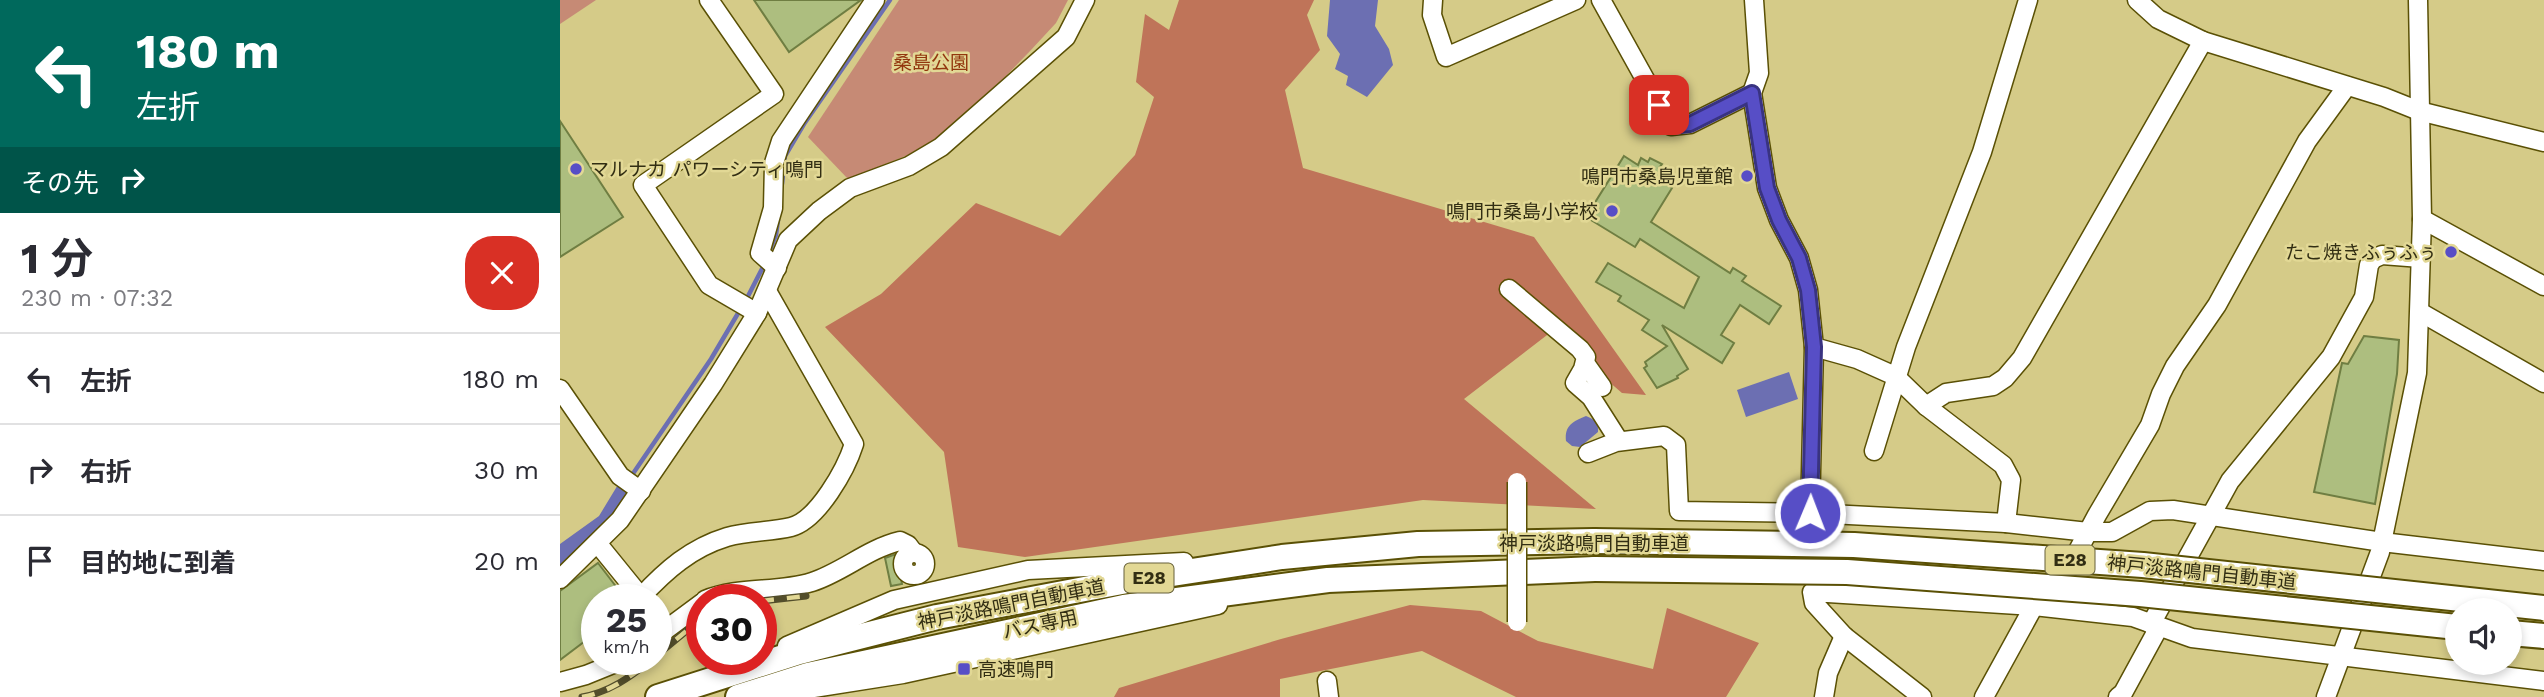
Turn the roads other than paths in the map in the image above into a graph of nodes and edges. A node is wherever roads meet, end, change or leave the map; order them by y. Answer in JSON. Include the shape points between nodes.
{"nodes":[{"id":1,"x":709,"y":0,"type":"edge"},
{"id":2,"x":875,"y":0,"type":"edge"},
{"id":3,"x":1085,"y":0,"type":"edge"},
{"id":4,"x":1433,"y":0,"type":"edge"},
{"id":5,"x":1576,"y":0,"type":"edge"},
{"id":6,"x":1601,"y":0,"type":"edge"},
{"id":7,"x":1754,"y":0,"type":"edge"},
{"id":8,"x":2028,"y":0,"type":"edge"},
{"id":9,"x":2137,"y":0,"type":"edge"},
{"id":10,"x":2418,"y":0,"type":"edge"},
{"id":11,"x":2203,"y":41,"type":"junction"},
{"id":12,"x":2347,"y":86,"type":"junction"},
{"id":13,"x":1752,"y":93,"type":"junction"},
{"id":14,"x":2419,"y":111,"type":"junction"},
{"id":15,"x":2544,"y":142,"type":"edge"},
{"id":16,"x":2422,"y":219,"type":"junction"},
{"id":17,"x":2421,"y":258,"type":"junction"},
{"id":18,"x":777,"y":268,"type":"junction"},
{"id":19,"x":2544,"y":286,"type":"edge"},
{"id":20,"x":1509,"y":289,"type":"dead end"},
{"id":21,"x":767,"y":291,"type":"junction"},
{"id":22,"x":2420,"y":312,"type":"junction"},
{"id":23,"x":757,"y":313,"type":"junction"},
{"id":24,"x":1814,"y":347,"type":"junction"},
{"id":25,"x":1585,"y":363,"type":"junction"},
{"id":26,"x":1895,"y":376,"type":"junction"},
{"id":27,"x":2544,"y":383,"type":"edge"},
{"id":28,"x":1602,"y":387,"type":"dead end"},
{"id":29,"x":560,"y":389,"type":"edge"},
{"id":30,"x":1926,"y":405,"type":"junction"},
{"id":31,"x":1619,"y":441,"type":"junction"},
{"id":32,"x":1874,"y":451,"type":"dead end"},
{"id":33,"x":1588,"y":453,"type":"dead end"},
{"id":34,"x":1517,"y":482,"type":"dead end"},
{"id":35,"x":641,"y":491,"type":"junction"},
{"id":36,"x":1810,"y":513,"type":"junction"},
{"id":37,"x":2211,"y":517,"type":"junction"},
{"id":38,"x":2006,"y":523,"type":"junction"},
{"id":39,"x":2088,"y":533,"type":"junction"},
{"id":40,"x":2382,"y":542,"type":"junction"},
{"id":41,"x":598,"y":544,"type":"junction"},
{"id":42,"x":914,"y":553,"type":"dead end"},
{"id":43,"x":1282,"y":557,"type":"junction"},
{"id":44,"x":2544,"y":561,"type":"edge"},
{"id":45,"x":560,"y":579,"type":"edge"},
{"id":46,"x":1328,"y":580,"type":"junction"},
{"id":47,"x":777,"y":588,"type":"edge"},
{"id":48,"x":2041,"y":607,"type":"junction"},
{"id":49,"x":2544,"y":608,"type":"edge"},
{"id":50,"x":1517,"y":622,"type":"dead end"},
{"id":51,"x":2155,"y":625,"type":"junction"},
{"id":52,"x":2445,"y":626,"type":"edge"},
{"id":53,"x":2522,"y":634,"type":"edge"},
{"id":54,"x":1844,"y":636,"type":"junction"},
{"id":55,"x":2544,"y":636,"type":"edge"},
{"id":56,"x":777,"y":650,"type":"edge"},
{"id":57,"x":2342,"y":655,"type":"junction"},
{"id":58,"x":586,"y":675,"type":"edge"},
{"id":59,"x":720,"y":675,"type":"edge"},
{"id":60,"x":713,"y":678,"type":"junction"},
{"id":61,"x":2544,"y":681,"type":"edge"},
{"id":62,"x":560,"y":682,"type":"edge"},
{"id":63,"x":658,"y":697,"type":"edge"},
{"id":64,"x":738,"y":697,"type":"edge"},
{"id":65,"x":759,"y":697,"type":"edge"},
{"id":66,"x":1824,"y":697,"type":"edge"},
{"id":67,"x":1922,"y":697,"type":"edge"},
{"id":68,"x":1984,"y":697,"type":"edge"},
{"id":69,"x":2118,"y":697,"type":"edge"},
{"id":70,"x":2326,"y":697,"type":"edge"}],
"edges":[{"from":1,"to":23,"type":"street","via":[[774,94],[643,185],[709,285]]},
{"from":2,"to":18,"type":"street","via":[[781,141],[774,163],[774,208],[760,253]]},
{"from":3,"to":18,"type":"street","via":[[1066,37],[941,147],[909,166],[850,188],[788,240]]},
{"from":4,"to":5,"type":"street","via":[[1432,15],[1446,57]]},
{"from":6,"to":13,"type":"street","via":[[1671,126],[1690,124]]},
{"from":7,"to":13,"type":"street","via":[[1759,73]]},
{"from":8,"to":26,"type":"street","via":[[1982,152]]},
{"from":9,"to":11,"type":"street","via":[[2158,19]]},
{"from":10,"to":14,"type":"street"},
{"from":11,"to":12,"type":"street"},
{"from":11,"to":30,"type":"street","via":[[2022,358],[1993,386],[1946,393]]},
{"from":12,"to":14,"type":"street"},
{"from":12,"to":39,"type":"street","via":[[2307,141],[2217,306],[2175,366],[2150,425]]},
{"from":13,"to":24,"type":"street","via":[[1767,188],[1799,258],[1808,290]]},
{"from":14,"to":15,"type":"street"},
{"from":14,"to":16,"type":"street"},
{"from":16,"to":17,"type":"street"},
{"from":16,"to":19,"type":"street"},
{"from":17,"to":22,"type":"street"},
{"from":17,"to":37,"type":"street","via":[[2373,259],[2360,306],[2331,357],[2230,481]]},
{"from":18,"to":21,"type":"street"},
{"from":20,"to":25,"type":"street","via":[[1580,349]]},
{"from":21,"to":23,"type":"street"},
{"from":21,"to":41,"type":"street","via":[[854,444],[834,484],[813,513],[793,527],[728,537],[687,554],[641,597]]},
{"from":22,"to":27,"type":"street"},
{"from":22,"to":40,"type":"street","via":[[2417,373]]},
{"from":23,"to":35,"type":"street"},
{"from":24,"to":26,"type":"street"},
{"from":24,"to":36,"type":"street"},
{"from":25,"to":28,"type":"street"},
{"from":25,"to":31,"type":"street","via":[[1575,383],[1591,397]]},
{"from":26,"to":30,"type":"street"},
{"from":26,"to":32,"type":"street"},
{"from":29,"to":35,"type":"street","via":[[620,476]]},
{"from":30,"to":38,"type":"street","via":[[2003,465],[2011,480]]},
{"from":31,"to":33,"type":"street"},
{"from":31,"to":36,"type":"street","via":[[1664,436],[1676,445],[1679,511]]},
{"from":34,"to":50,"type":"street","bridge":true},
{"from":35,"to":41,"type":"street"},
{"from":36,"to":38,"type":"street"},
{"from":37,"to":39,"type":"street","via":[[2150,511],[2112,532]]},
{"from":37,"to":40,"type":"street"},
{"from":37,"to":51,"type":"street"},
{"from":38,"to":39,"type":"street"},
{"from":39,"to":48,"type":"street"},
{"from":40,"to":44,"type":"street"},
{"from":40,"to":57,"type":"street"},
{"from":41,"to":45,"type":"street"},
{"from":42,"to":47,"type":"street","via":[[900,541],[868,551],[814,582]]},
{"from":43,"to":49,"type":"highway","name":"神戸淡路鳴門自動車道","number":"E28","bridge":true,"via":[[1418,544],[1854,545],[2130,564]]},
{"from":43,"to":56,"type":"street","via":[[1028,570],[894,600]]},
{"from":43,"to":60,"type":"highway","name":"神戸淡路鳴門自動車道","number":"E28","via":[[937,617]]},
{"from":46,"to":52,"type":"highway","name":"神戸淡路鳴門自動車道","number":"E28","bridge":true,"via":[[1595,569],[1847,572],[2140,594]]},
{"from":46,"to":64,"type":"highway","name":"神戸淡路鳴門自動車道","number":"E28","via":[[1124,607],[820,672]]},
{"from":46,"to":65,"type":"street","name":"バス専用","via":[[903,674]]},
{"from":48,"to":51,"type":"street","via":[[2133,617]]},
{"from":48,"to":54,"type":"street","via":[[1812,592],[1814,603]]},
{"from":48,"to":68,"type":"street"},
{"from":51,"to":57,"type":"street","via":[[2192,638]]},
{"from":51,"to":69,"type":"street"},
{"from":53,"to":55,"type":"highway"},
{"from":54,"to":66,"type":"street","via":[[1828,673]]},
{"from":54,"to":67,"type":"street"},
{"from":57,"to":61,"type":"street"},
{"from":57,"to":70,"type":"street"},
{"from":58,"to":62,"type":"street"},
{"from":59,"to":60,"type":"street"},
{"from":60,"to":63,"type":"highway","name":"神戸淡路鳴門自動車道","number":"E28"}]}
